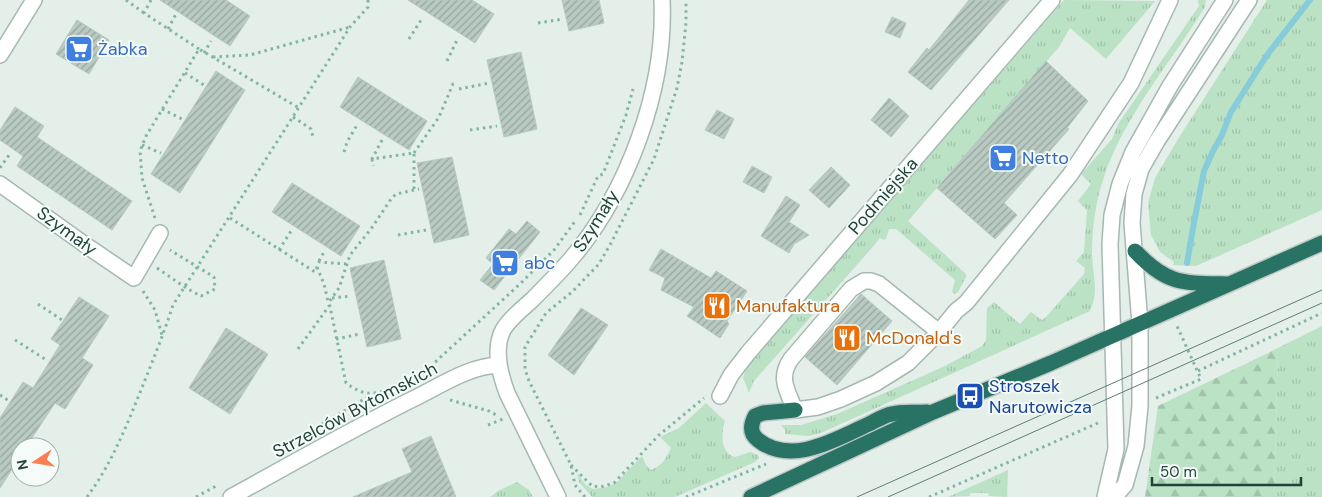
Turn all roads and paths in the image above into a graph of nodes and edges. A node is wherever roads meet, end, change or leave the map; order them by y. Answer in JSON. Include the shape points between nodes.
{"nodes":[{"id":1,"x":34,"y":0,"type":"edge"},
{"id":2,"x":126,"y":0,"type":"edge"},
{"id":3,"x":151,"y":0,"type":"edge"},
{"id":4,"x":368,"y":0,"type":"edge"},
{"id":5,"x":662,"y":0,"type":"edge"},
{"id":6,"x":1052,"y":0,"type":"edge"},
{"id":7,"x":1170,"y":0,"type":"edge"},
{"id":8,"x":1225,"y":0,"type":"edge"},
{"id":9,"x":1247,"y":1,"type":"edge"},
{"id":10,"x":144,"y":13,"type":"junction"},
{"id":11,"x":176,"y":14,"type":"dead end"},
{"id":12,"x":423,"y":17,"type":"dead end"},
{"id":13,"x":563,"y":19,"type":"dead end"},
{"id":14,"x":538,"y":23,"type":"dead end"},
{"id":15,"x":350,"y":27,"type":"junction"},
{"id":16,"x":168,"y":29,"type":"junction"},
{"id":17,"x":458,"y":38,"type":"dead end"},
{"id":18,"x":409,"y":39,"type":"dead end"},
{"id":19,"x":211,"y":41,"type":"dead end"},
{"id":20,"x":199,"y":50,"type":"junction"},
{"id":21,"x":204,"y":52,"type":"junction"},
{"id":22,"x":0,"y":55,"type":"edge"},
{"id":23,"x":212,"y":57,"type":"junction"},
{"id":24,"x":447,"y":60,"type":"dead end"},
{"id":25,"x":185,"y":73,"type":"junction"},
{"id":26,"x":458,"y":82,"type":"dead end"},
{"id":27,"x":489,"y":83,"type":"dead end"},
{"id":28,"x":204,"y":84,"type":"dead end"},
{"id":29,"x":635,"y":84,"type":"dead end"},
{"id":30,"x":459,"y":89,"type":"dead end"},
{"id":31,"x":299,"y":108,"type":"junction"},
{"id":32,"x":162,"y":109,"type":"junction"},
{"id":33,"x":293,"y":118,"type":"junction"},
{"id":34,"x":182,"y":119,"type":"dead end"},
{"id":35,"x":357,"y":125,"type":"dead end"},
{"id":36,"x":497,"y":126,"type":"dead end"},
{"id":37,"x":470,"y":130,"type":"dead end"},
{"id":38,"x":313,"y":137,"type":"dead end"},
{"id":39,"x":382,"y":140,"type":"dead end"},
{"id":40,"x":142,"y":144,"type":"junction"},
{"id":41,"x":344,"y":152,"type":"dead end"},
{"id":42,"x":161,"y":153,"type":"dead end"},
{"id":43,"x":414,"y":153,"type":"junction"},
{"id":44,"x":9,"y":155,"type":"dead end"},
{"id":45,"x":372,"y":158,"type":"junction"},
{"id":46,"x":373,"y":166,"type":"dead end"},
{"id":47,"x":0,"y":169,"type":"edge"},
{"id":48,"x":0,"y":184,"type":"edge"},
{"id":49,"x":419,"y":189,"type":"dead end"},
{"id":50,"x":414,"y":190,"type":"junction"},
{"id":51,"x":230,"y":218,"type":"junction"},
{"id":52,"x":426,"y":230,"type":"dead end"},
{"id":53,"x":291,"y":231,"type":"dead end"},
{"id":54,"x":398,"y":236,"type":"dead end"},
{"id":55,"x":157,"y":237,"type":"junction"},
{"id":56,"x":1322,"y":244,"type":"edge"},
{"id":57,"x":279,"y":250,"type":"junction"},
{"id":58,"x":1135,"y":251,"type":"junction"},
{"id":59,"x":324,"y":252,"type":"dead end"},
{"id":60,"x":144,"y":260,"type":"junction"},
{"id":61,"x":319,"y":262,"type":"junction"},
{"id":62,"x":346,"y":264,"type":"junction"},
{"id":63,"x":198,"y":266,"type":"junction"},
{"id":64,"x":317,"y":267,"type":"junction"},
{"id":65,"x":134,"y":278,"type":"junction"},
{"id":66,"x":1230,"y":284,"type":"junction"},
{"id":67,"x":185,"y":285,"type":"junction"},
{"id":68,"x":351,"y":296,"type":"dead end"},
{"id":69,"x":332,"y":298,"type":"junction"},
{"id":70,"x":38,"y":304,"type":"dead end"},
{"id":71,"x":329,"y":304,"type":"junction"},
{"id":72,"x":546,"y":314,"type":"dead end"},
{"id":73,"x":1322,"y":314,"type":"edge"},
{"id":74,"x":62,"y":320,"type":"dead end"},
{"id":75,"x":1140,"y":324,"type":"junction"},
{"id":76,"x":1177,"y":325,"type":"dead end"},
{"id":77,"x":939,"y":332,"type":"junction"},
{"id":78,"x":360,"y":334,"type":"dead end"},
{"id":79,"x":163,"y":336,"type":"junction"},
{"id":80,"x":1113,"y":336,"type":"junction"},
{"id":81,"x":336,"y":339,"type":"junction"},
{"id":82,"x":14,"y":340,"type":"dead end"},
{"id":83,"x":298,"y":349,"type":"dead end"},
{"id":84,"x":48,"y":361,"type":"dead end"},
{"id":85,"x":499,"y":365,"type":"junction"},
{"id":86,"x":1198,"y":371,"type":"junction"},
{"id":87,"x":410,"y":379,"type":"dead end"},
{"id":88,"x":396,"y":387,"type":"dead end"},
{"id":89,"x":0,"y":394,"type":"edge"},
{"id":90,"x":720,"y":396,"type":"joint"},
{"id":91,"x":444,"y":398,"type":"dead end"},
{"id":92,"x":9,"y":401,"type":"dead end"},
{"id":93,"x":1151,"y":401,"type":"dead end"},
{"id":94,"x":795,"y":410,"type":"junction"},
{"id":95,"x":933,"y":412,"type":"junction"},
{"id":96,"x":1100,"y":422,"type":"dead end"},
{"id":97,"x":488,"y":426,"type":"dead end"},
{"id":98,"x":571,"y":465,"type":"junction"},
{"id":99,"x":87,"y":497,"type":"edge"},
{"id":100,"x":231,"y":497,"type":"edge"},
{"id":101,"x":558,"y":497,"type":"edge"},
{"id":102,"x":585,"y":497,"type":"edge"},
{"id":103,"x":751,"y":497,"type":"edge"},
{"id":104,"x":929,"y":497,"type":"edge"},
{"id":105,"x":1105,"y":497,"type":"edge"},
{"id":106,"x":1114,"y":497,"type":"edge"}],
"edges":[{"from":1,"to":22,"type":"street"},
{"from":2,"to":10,"type":"path"},
{"from":3,"to":10,"type":"path"},
{"from":4,"to":15,"type":"path","via":[[368,7]]},
{"from":5,"to":85,"type":"street","name":"Szymały","via":[[663,36],[652,94],[632,155],[607,207],[584,243],[503,330]]},
{"from":6,"to":90,"type":"street","name":"Podmiejska","via":[[748,353],[730,375]]},
{"from":7,"to":77,"type":"street","via":[[1131,83],[1070,175]]},
{"from":8,"to":80,"type":"street","via":[[1170,86],[1133,152],[1120,184],[1112,215],[1110,244]]},
{"from":9,"to":58,"type":"street","via":[[1141,169],[1134,194],[1132,223]]},
{"from":10,"to":16,"type":"path"},
{"from":11,"to":16,"type":"path"},
{"from":12,"to":18,"type":"path"},
{"from":13,"to":14,"type":"path"},
{"from":15,"to":23,"type":"path","via":[[250,55]]},
{"from":15,"to":31,"type":"path"},
{"from":16,"to":20,"type":"path"},
{"from":17,"to":24,"type":"path"},
{"from":19,"to":21,"type":"path"},
{"from":20,"to":21,"type":"path"},
{"from":20,"to":25,"type":"path"},
{"from":21,"to":23,"type":"path"},
{"from":23,"to":31,"type":"path"},
{"from":25,"to":28,"type":"path"},
{"from":25,"to":32,"type":"path"},
{"from":26,"to":43,"type":"path","via":[[453,84],[439,117]]},
{"from":27,"to":30,"type":"path"},
{"from":29,"to":87,"type":"path","via":[[603,174],[598,176],[578,218],[554,250],[432,365]]},
{"from":31,"to":33,"type":"path"},
{"from":32,"to":34,"type":"path"},
{"from":32,"to":40,"type":"path"},
{"from":33,"to":38,"type":"path","via":[[312,129]]},
{"from":33,"to":51,"type":"path"},
{"from":35,"to":41,"type":"path"},
{"from":36,"to":37,"type":"path"},
{"from":39,"to":45,"type":"path"},
{"from":40,"to":42,"type":"path"},
{"from":40,"to":55,"type":"path","via":[[142,178]]},
{"from":43,"to":45,"type":"path"},
{"from":43,"to":50,"type":"path"},
{"from":44,"to":47,"type":"path"},
{"from":45,"to":46,"type":"path"},
{"from":48,"to":65,"type":"street","name":"Szymały"},
{"from":49,"to":50,"type":"path"},
{"from":50,"to":62,"type":"path","via":[[396,194],[391,199]]},
{"from":51,"to":57,"type":"path"},
{"from":51,"to":63,"type":"path"},
{"from":52,"to":54,"type":"path"},
{"from":53,"to":57,"type":"path"},
{"from":55,"to":60,"type":"street"},
{"from":55,"to":63,"type":"path"},
{"from":56,"to":66,"type":"highway"},
{"from":57,"to":64,"type":"path","via":[[315,272]]},
{"from":58,"to":66,"type":"highway","via":[[1150,267],[1177,281]]},
{"from":58,"to":75,"type":"street"},
{"from":59,"to":61,"type":"path"},
{"from":60,"to":65,"type":"street"},
{"from":60,"to":67,"type":"path"},
{"from":61,"to":62,"type":"path"},
{"from":61,"to":64,"type":"path"},
{"from":62,"to":69,"type":"path","via":[[339,288]]},
{"from":63,"to":67,"type":"path"},
{"from":63,"to":67,"type":"path","via":[[214,277],[215,289],[201,296]]},
{"from":64,"to":71,"type":"path"},
{"from":65,"to":79,"type":"path","via":[[155,310]]},
{"from":66,"to":75,"type":"highway"},
{"from":67,"to":79,"type":"path","via":[[173,305]]},
{"from":68,"to":69,"type":"path"},
{"from":69,"to":71,"type":"path"},
{"from":70,"to":74,"type":"path"},
{"from":71,"to":81,"type":"path"},
{"from":71,"to":83,"type":"path"},
{"from":72,"to":98,"type":"path","via":[[525,347],[525,369]]},
{"from":73,"to":86,"type":"path"},
{"from":75,"to":80,"type":"highway"},
{"from":75,"to":106,"type":"street","via":[[1136,446],[1125,485]]},
{"from":76,"to":86,"type":"path"},
{"from":77,"to":94,"type":"street","via":[[908,363],[876,383],[818,407]]},
{"from":77,"to":94,"type":"street","via":[[878,284],[860,282],[785,368],[784,383]]},
{"from":78,"to":81,"type":"path"},
{"from":79,"to":99,"type":"path","via":[[126,427],[101,479]]},
{"from":80,"to":95,"type":"highway"},
{"from":80,"to":105,"type":"street","via":[[1116,449]]},
{"from":81,"to":88,"type":"path","via":[[346,383],[371,395]]},
{"from":82,"to":84,"type":"path"},
{"from":85,"to":100,"type":"street","name":"Strzelców Bytomskich","via":[[486,365],[461,375],[364,423]]},
{"from":85,"to":101,"type":"street","name":"Szymały","via":[[507,393]]},
{"from":86,"to":93,"type":"path","via":[[1201,379]]},
{"from":89,"to":92,"type":"path"},
{"from":90,"to":98,"type":"path","via":[[699,401],[660,435],[614,483],[592,486]]},
{"from":91,"to":97,"type":"path","via":[[489,411],[503,419]]},
{"from":94,"to":95,"type":"highway","via":[[755,416],[753,435],[779,449],[801,451],[892,414]]},
{"from":95,"to":103,"type":"highway"},
{"from":96,"to":104,"type":"path"},
{"from":98,"to":102,"type":"path","via":[[575,485]]}]}
